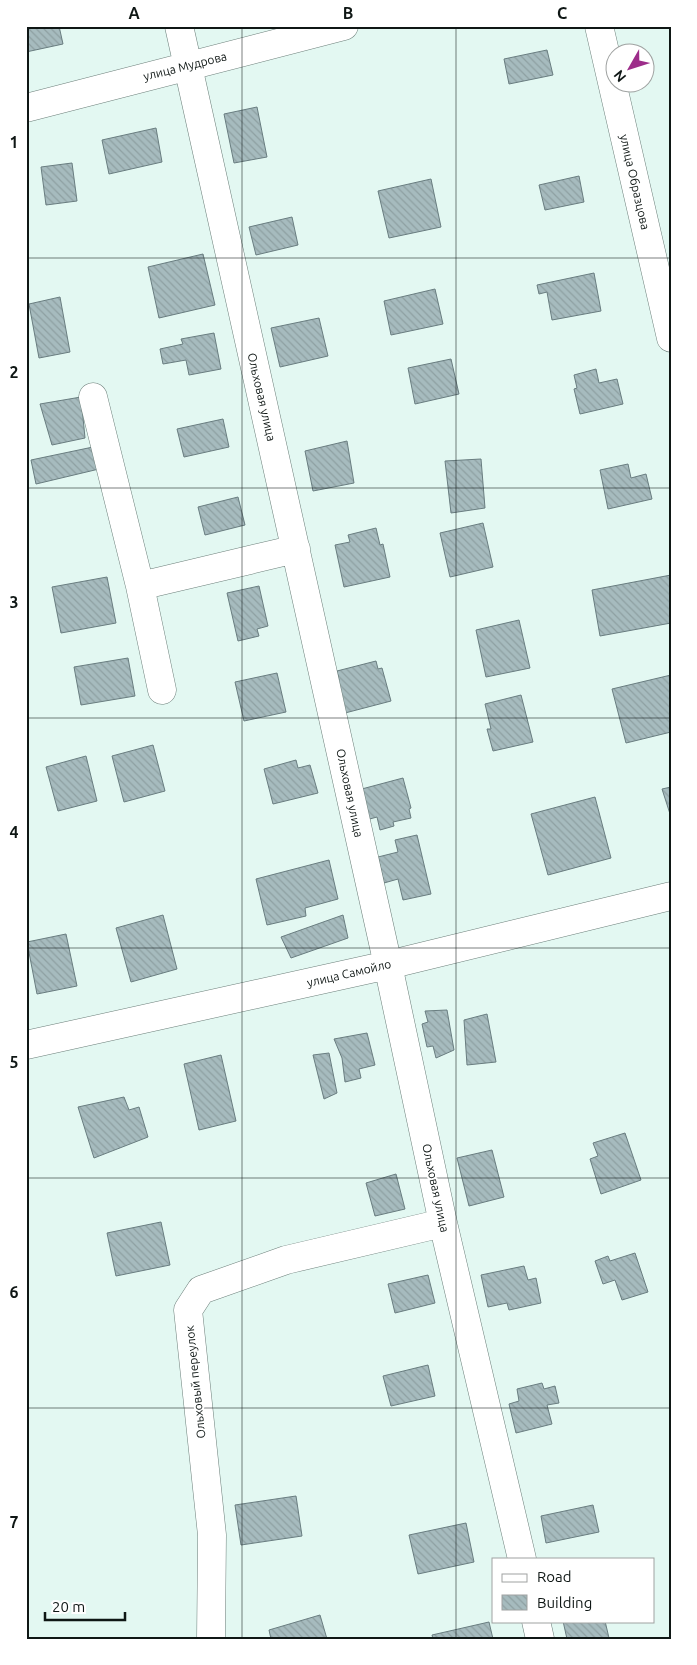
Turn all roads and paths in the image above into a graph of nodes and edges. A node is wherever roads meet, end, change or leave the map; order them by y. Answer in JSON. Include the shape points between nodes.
{"nodes":[{"id":1,"x":179,"y":26,"type":"edge"},
{"id":2,"x":344,"y":26,"type":"edge"},
{"id":3,"x":599,"y":26,"type":"edge"},
{"id":4,"x":189,"y":65,"type":"junction"},
{"id":5,"x":26,"y":108,"type":"edge"},
{"id":6,"x":671,"y":338,"type":"edge"},
{"id":7,"x":93,"y":397,"type":"dead end"},
{"id":8,"x":296,"y":549,"type":"junction"},
{"id":9,"x":140,"y":586,"type":"junction"},
{"id":10,"x":162,"y":690,"type":"dead end"},
{"id":11,"x":671,"y":896,"type":"edge"},
{"id":12,"x":388,"y":965,"type":"junction"},
{"id":13,"x":26,"y":1044,"type":"edge"},
{"id":14,"x":443,"y":1223,"type":"junction"},
{"id":15,"x":522,"y":1558,"type":"edge"},
{"id":16,"x":536,"y":1622,"type":"edge"},
{"id":17,"x":211,"y":1639,"type":"edge"},
{"id":18,"x":540,"y":1639,"type":"edge"}],
"edges":[{"from":1,"to":4,"type":"street","name":"Ольховая улица"},
{"from":2,"to":4,"type":"street","name":"улица Мудрова"},
{"from":3,"to":6,"type":"street","name":"улица Образцова"},
{"from":4,"to":5,"type":"street","name":"улица Мудрова"},
{"from":4,"to":8,"type":"street","name":"Ольховая улица"},
{"from":7,"to":9,"type":"street"},
{"from":8,"to":9,"type":"street"},
{"from":8,"to":12,"type":"street","name":"Ольховая улица"},
{"from":9,"to":10,"type":"street"},
{"from":11,"to":12,"type":"street","name":"улица Самойло"},
{"from":12,"to":13,"type":"street","name":"улица Самойло"},
{"from":12,"to":14,"type":"street","name":"Ольховая улица"},
{"from":14,"to":15,"type":"street","name":"Ольховая улица"},
{"from":14,"to":17,"type":"street","name":"Ольховый переулок","via":[[286,1260],[201,1290],[188,1310],[212,1535]]},
{"from":16,"to":18,"type":"street"}]}
